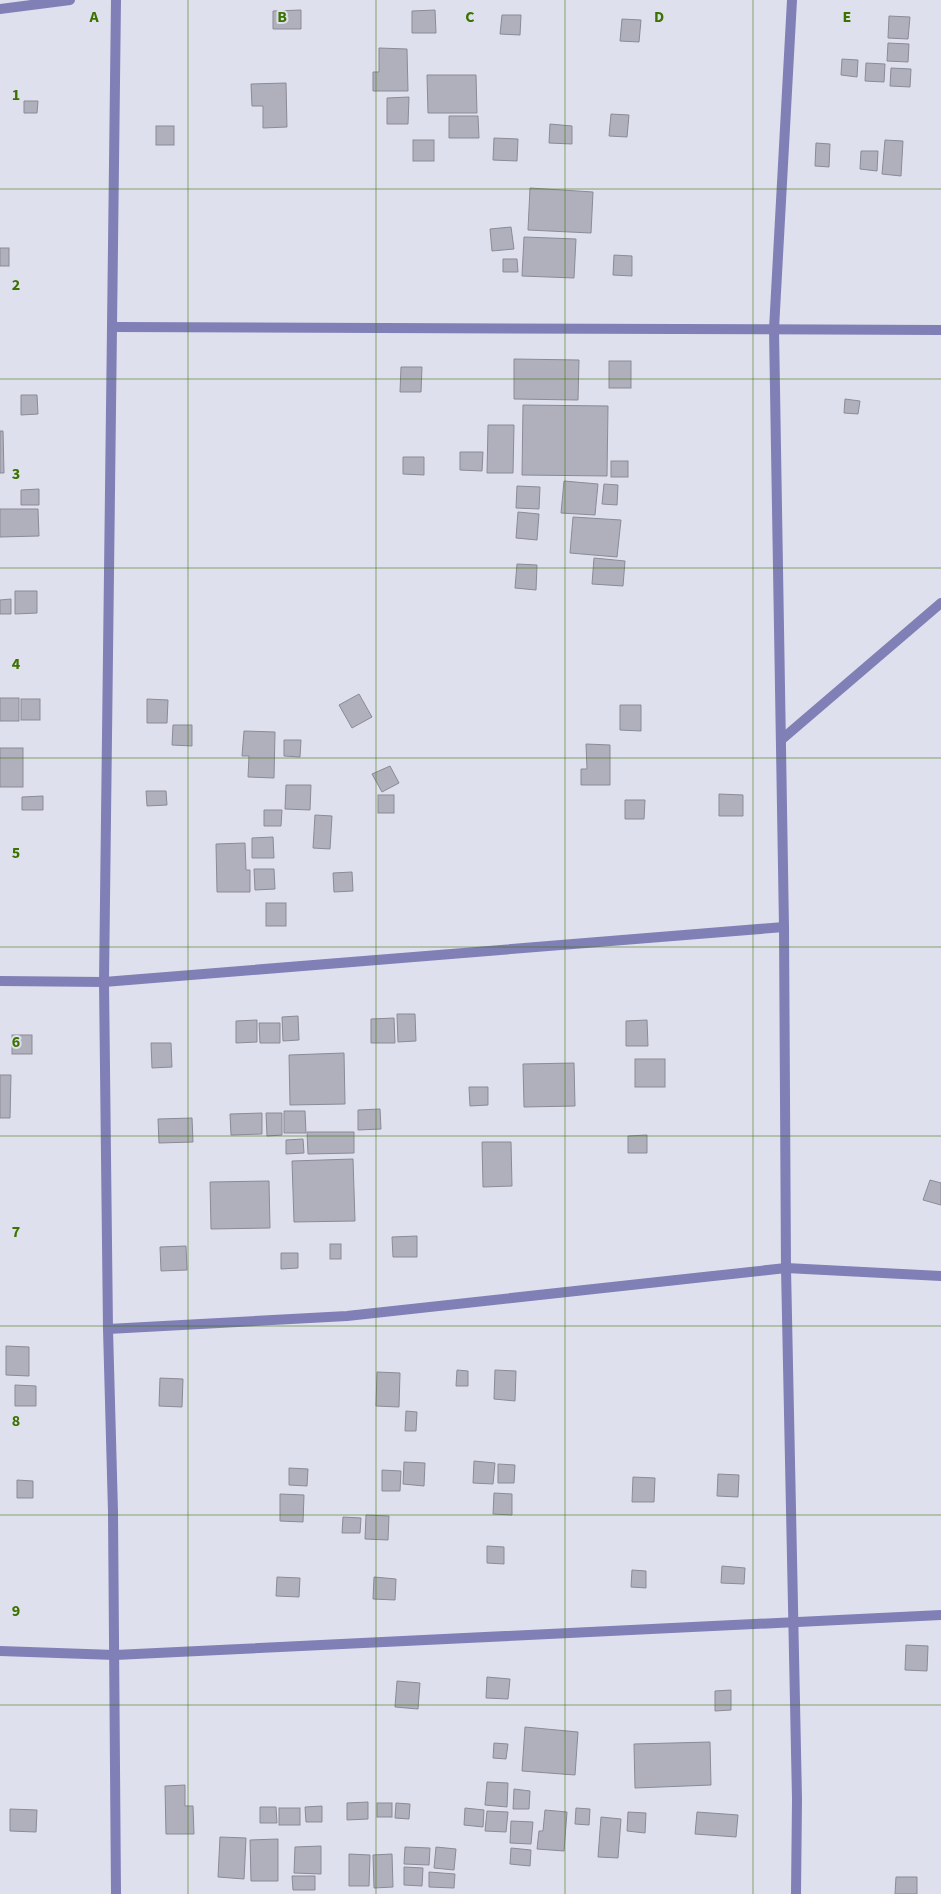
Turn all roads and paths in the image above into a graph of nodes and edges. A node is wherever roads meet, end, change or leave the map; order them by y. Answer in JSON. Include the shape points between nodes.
{"nodes":[{"id":1,"x":70,"y":0,"type":"edge"},
{"id":2,"x":116,"y":0,"type":"edge"},
{"id":3,"x":792,"y":0,"type":"edge"},
{"id":4,"x":0,"y":9,"type":"edge"},
{"id":5,"x":112,"y":327,"type":"junction"},
{"id":6,"x":774,"y":330,"type":"junction"},
{"id":7,"x":941,"y":330,"type":"edge"},
{"id":8,"x":941,"y":603,"type":"edge"},
{"id":9,"x":781,"y":740,"type":"junction"},
{"id":10,"x":784,"y":927,"type":"junction"},
{"id":11,"x":0,"y":981,"type":"edge"},
{"id":12,"x":104,"y":982,"type":"junction"},
{"id":13,"x":786,"y":1268,"type":"junction"},
{"id":14,"x":941,"y":1276,"type":"edge"},
{"id":15,"x":108,"y":1329,"type":"junction"},
{"id":16,"x":941,"y":1615,"type":"edge"},
{"id":17,"x":794,"y":1621,"type":"junction"},
{"id":18,"x":0,"y":1652,"type":"edge"},
{"id":19,"x":115,"y":1655,"type":"junction"},
{"id":20,"x":116,"y":1894,"type":"edge"},
{"id":21,"x":796,"y":1894,"type":"edge"}],
"edges":[{"from":1,"to":4,"type":"street"},
{"from":2,"to":5,"type":"street"},
{"from":3,"to":6,"type":"street"},
{"from":5,"to":6,"type":"street"},
{"from":5,"to":12,"type":"street"},
{"from":6,"to":7,"type":"street"},
{"from":6,"to":9,"type":"street"},
{"from":8,"to":9,"type":"street"},
{"from":9,"to":10,"type":"street"},
{"from":10,"to":12,"type":"street"},
{"from":10,"to":13,"type":"street"},
{"from":11,"to":12,"type":"street"},
{"from":12,"to":15,"type":"street"},
{"from":13,"to":14,"type":"street"},
{"from":13,"to":15,"type":"street","via":[[348,1316]]},
{"from":13,"to":17,"type":"street"},
{"from":15,"to":19,"type":"street"},
{"from":16,"to":17,"type":"street"},
{"from":17,"to":19,"type":"street"},
{"from":17,"to":21,"type":"street"},
{"from":18,"to":19,"type":"street"},
{"from":19,"to":20,"type":"street"}]}
